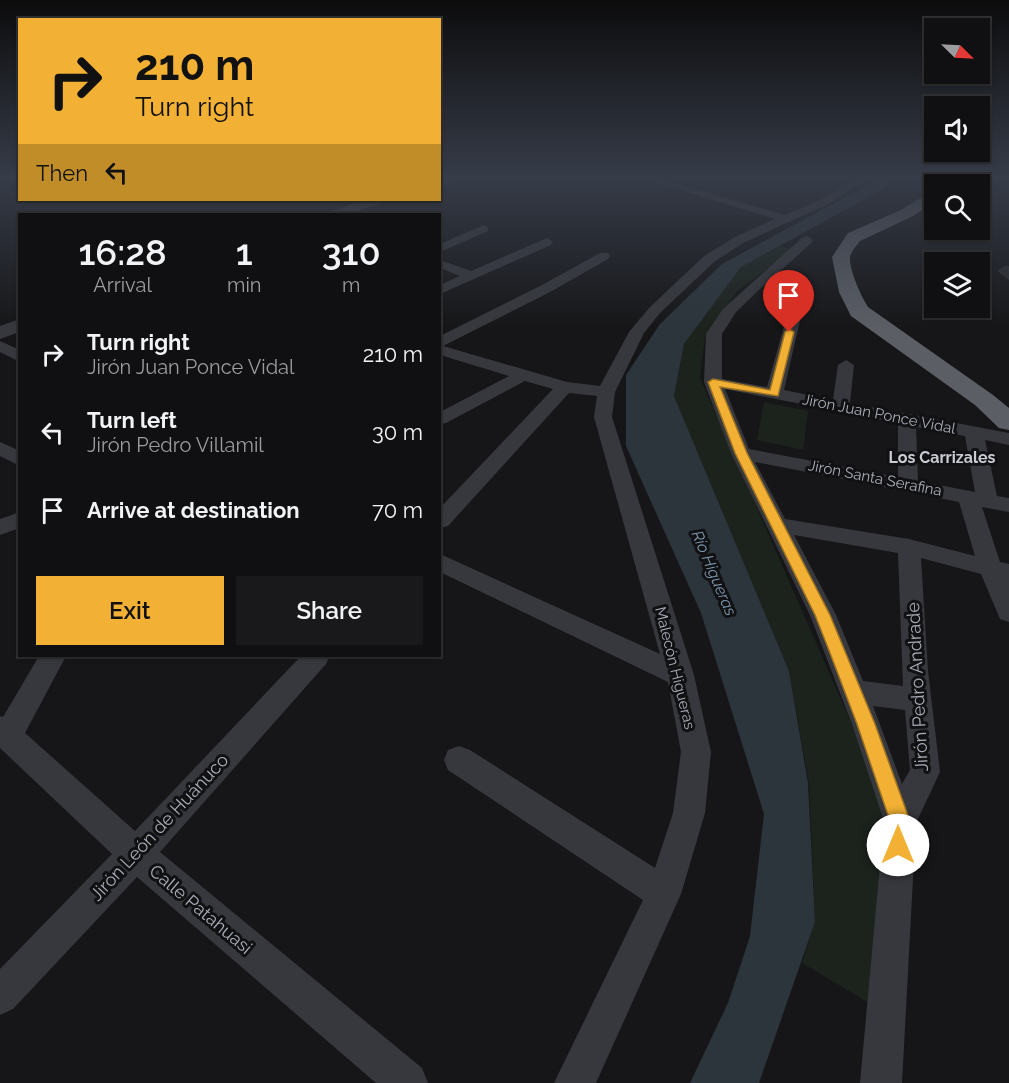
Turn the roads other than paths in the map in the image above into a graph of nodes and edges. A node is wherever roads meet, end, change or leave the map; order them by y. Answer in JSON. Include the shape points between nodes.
{"nodes":[{"id":1,"x":484,"y":229,"type":"dead end"},
{"id":2,"x":766,"y":229,"type":"edge"},
{"id":3,"x":872,"y":229,"type":"edge"},
{"id":4,"x":807,"y":240,"type":"dead end"},
{"id":5,"x":547,"y":242,"type":"dead end"},
{"id":6,"x":441,"y":248,"type":"edge"},
{"id":7,"x":604,"y":256,"type":"dead end"},
{"id":8,"x":441,"y":264,"type":"edge"},
{"id":9,"x":471,"y":276,"type":"junction"},
{"id":10,"x":772,"y":285,"type":"junction"},
{"id":11,"x":441,"y":290,"type":"edge"},
{"id":12,"x":18,"y":326,"type":"edge"},
{"id":13,"x":0,"y":333,"type":"edge"},
{"id":14,"x":441,"y":341,"type":"edge"},
{"id":15,"x":0,"y":346,"type":"edge"},
{"id":16,"x":441,"y":350,"type":"edge"},
{"id":17,"x":18,"y":356,"type":"edge"},
{"id":18,"x":846,"y":365,"type":"dead end"},
{"id":19,"x":523,"y":375,"type":"junction"},
{"id":20,"x":713,"y":382,"type":"junction"},
{"id":21,"x":565,"y":387,"type":"junction"},
{"id":22,"x":606,"y":392,"type":"junction"},
{"id":23,"x":774,"y":394,"type":"junction"},
{"id":24,"x":841,"y":407,"type":"junction"},
{"id":25,"x":441,"y":418,"type":"edge"},
{"id":26,"x":907,"y":420,"type":"junction"},
{"id":27,"x":1009,"y":422,"type":"edge"},
{"id":28,"x":975,"y":432,"type":"junction"},
{"id":29,"x":1009,"y":439,"type":"edge"},
{"id":30,"x":0,"y":448,"type":"edge"},
{"id":31,"x":741,"y":453,"type":"junction"},
{"id":32,"x":18,"y":459,"type":"edge"},
{"id":33,"x":908,"y":484,"type":"junction"},
{"id":34,"x":978,"y":499,"type":"junction"},
{"id":35,"x":1009,"y":505,"type":"edge"},
{"id":36,"x":18,"y":520,"type":"edge"},
{"id":37,"x":441,"y":520,"type":"edge"},
{"id":38,"x":777,"y":525,"type":"junction"},
{"id":39,"x":0,"y":528,"type":"edge"},
{"id":40,"x":909,"y":548,"type":"junction"},
{"id":41,"x":441,"y":562,"type":"edge"},
{"id":42,"x":1000,"y":570,"type":"edge"},
{"id":43,"x":1009,"y":612,"type":"edge"},
{"id":44,"x":52,"y":657,"type":"edge"},
{"id":45,"x":316,"y":657,"type":"edge"},
{"id":46,"x":680,"y":675,"type":"junction"},
{"id":47,"x":854,"y":692,"type":"junction"},
{"id":48,"x":917,"y":700,"type":"junction"},
{"id":49,"x":3,"y":733,"type":"edge"},
{"id":50,"x":459,"y":760,"type":"dead end"},
{"id":51,"x":900,"y":821,"type":"junction"},
{"id":52,"x":136,"y":854,"type":"junction"},
{"id":53,"x":664,"y":894,"type":"junction"},
{"id":54,"x":0,"y":996,"type":"edge"},
{"id":55,"x":407,"y":1083,"type":"edge"},
{"id":56,"x":575,"y":1083,"type":"edge"},
{"id":57,"x":881,"y":1083,"type":"edge"}],
"edges":[{"from":1,"to":6,"type":"street"},
{"from":2,"to":22,"type":"street","name":"Malecón Higueras","via":[[709,259],[655,310],[637,332]]},
{"from":3,"to":27,"type":"highway","via":[[854,237],[841,257],[849,292],[859,311]]},
{"from":4,"to":10,"type":"street"},
{"from":5,"to":9,"type":"street"},
{"from":7,"to":14,"type":"street"},
{"from":8,"to":9,"type":"street"},
{"from":9,"to":11,"type":"street"},
{"from":10,"to":20,"type":"street","via":[[748,291],[714,334]]},
{"from":10,"to":23,"type":"street","via":[[794,316]]},
{"from":12,"to":13,"type":"street"},
{"from":15,"to":17,"type":"street"},
{"from":16,"to":19,"type":"street"},
{"from":18,"to":24,"type":"street"},
{"from":19,"to":21,"type":"street"},
{"from":19,"to":25,"type":"street"},
{"from":20,"to":23,"type":"street","name":"Jirón Juan Ponce Vidal"},
{"from":20,"to":31,"type":"street"},
{"from":21,"to":22,"type":"street"},
{"from":21,"to":37,"type":"street"},
{"from":22,"to":46,"type":"street","name":"Malecón Higueras","via":[[603,417]]},
{"from":23,"to":24,"type":"street","name":"Jirón Juan Ponce Vidal"},
{"from":24,"to":26,"type":"street","name":"Jirón Juan Ponce Vidal"},
{"from":26,"to":28,"type":"street","name":"Jirón Juan Ponce Vidal"},
{"from":26,"to":33,"type":"street"},
{"from":28,"to":29,"type":"street","name":"Jirón Juan Ponce Vidal"},
{"from":28,"to":34,"type":"street"},
{"from":30,"to":32,"type":"street"},
{"from":31,"to":33,"type":"street","name":"Jirón Santa Serafina"},
{"from":31,"to":38,"type":"street"},
{"from":33,"to":34,"type":"street","name":"Jirón Santa Serafina"},
{"from":34,"to":35,"type":"street","name":"Jirón Santa Serafina"},
{"from":34,"to":42,"type":"street"},
{"from":36,"to":39,"type":"street"},
{"from":38,"to":40,"type":"street"},
{"from":38,"to":47,"type":"street","via":[[823,615]]},
{"from":40,"to":42,"type":"street"},
{"from":40,"to":48,"type":"street","name":"Jirón Pedro Andrade"},
{"from":41,"to":46,"type":"street"},
{"from":42,"to":43,"type":"street"},
{"from":44,"to":49,"type":"street"},
{"from":45,"to":52,"type":"street","name":"Jirón León de Huánuco"},
{"from":46,"to":53,"type":"street","name":"Malecón Higueras","via":[[696,752],[689,813]]},
{"from":47,"to":48,"type":"street"},
{"from":47,"to":51,"type":"street"},
{"from":48,"to":51,"type":"street","name":"Jirón Pedro Andrade","via":[[924,776]]},
{"from":49,"to":52,"type":"street","name":"Calle Patahuasi"},
{"from":50,"to":53,"type":"street"},
{"from":51,"to":57,"type":"street"},
{"from":52,"to":54,"type":"street","name":"Jirón León de Huánuco"},
{"from":52,"to":55,"type":"street","name":"Calle Patahuasi"},
{"from":53,"to":56,"type":"street","name":"Malecón Higueras"}]}
